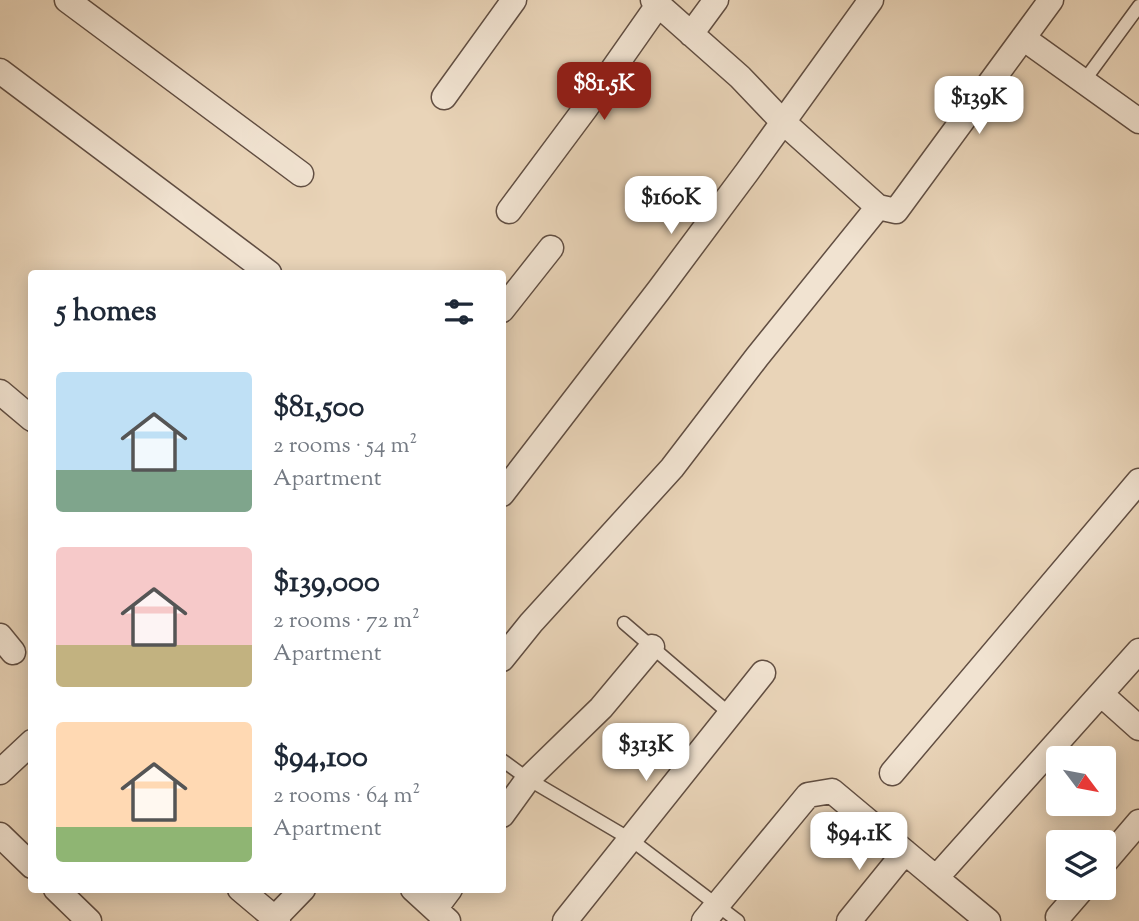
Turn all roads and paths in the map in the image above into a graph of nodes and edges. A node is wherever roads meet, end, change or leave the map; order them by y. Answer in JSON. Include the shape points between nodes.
{"nodes":[{"id":1,"x":67,"y":0,"type":"edge"},
{"id":2,"x":514,"y":0,"type":"edge"},
{"id":3,"x":716,"y":0,"type":"edge"},
{"id":4,"x":871,"y":0,"type":"edge"},
{"id":5,"x":655,"y":2,"type":"edge"},
{"id":6,"x":1040,"y":4,"type":"edge"},
{"id":7,"x":1139,"y":6,"type":"edge"},
{"id":8,"x":691,"y":34,"type":"junction"},
{"id":9,"x":1023,"y":38,"type":"junction"},
{"id":10,"x":0,"y":71,"type":"edge"},
{"id":11,"x":1084,"y":81,"type":"junction"},
{"id":12,"x":444,"y":97,"type":"dead end"},
{"id":13,"x":782,"y":121,"type":"junction"},
{"id":14,"x":1139,"y":121,"type":"edge"},
{"id":15,"x":301,"y":173,"type":"dead end"},
{"id":16,"x":878,"y":207,"type":"junction"},
{"id":17,"x":509,"y":211,"type":"dead end"},
{"id":18,"x":551,"y":248,"type":"dead end"},
{"id":19,"x":265,"y":270,"type":"edge"},
{"id":20,"x":506,"y":305,"type":"edge"},
{"id":21,"x":0,"y":392,"type":"edge"},
{"id":22,"x":28,"y":416,"type":"edge"},
{"id":23,"x":1139,"y":481,"type":"edge"},
{"id":24,"x":506,"y":489,"type":"edge"},
{"id":25,"x":624,"y":623,"type":"dead end"},
{"id":26,"x":652,"y":648,"type":"junction"},
{"id":27,"x":1139,"y":651,"type":"edge"},
{"id":28,"x":506,"y":654,"type":"edge"},
{"id":29,"x":763,"y":673,"type":"dead end"},
{"id":30,"x":1101,"y":694,"type":"junction"},
{"id":31,"x":730,"y":713,"type":"junction"},
{"id":32,"x":1139,"y":728,"type":"edge"},
{"id":33,"x":28,"y":746,"type":"edge"},
{"id":34,"x":506,"y":763,"type":"edge"},
{"id":35,"x":0,"y":772,"type":"edge"},
{"id":36,"x":892,"y":773,"type":"dead end"},
{"id":37,"x":528,"y":779,"type":"junction"},
{"id":38,"x":506,"y":809,"type":"edge"},
{"id":39,"x":1139,"y":822,"type":"edge"},
{"id":40,"x":0,"y":835,"type":"edge"},
{"id":41,"x":630,"y":839,"type":"junction"},
{"id":42,"x":1116,"y":849,"type":"edge"},
{"id":43,"x":905,"y":852,"type":"junction"},
{"id":44,"x":28,"y":862,"type":"edge"},
{"id":45,"x":936,"y":878,"type":"junction"},
{"id":46,"x":60,"y":893,"type":"edge"},
{"id":47,"x":245,"y":893,"type":"edge"},
{"id":48,"x":299,"y":893,"type":"edge"},
{"id":49,"x":420,"y":893,"type":"edge"},
{"id":50,"x":1073,"y":900,"type":"edge"},
{"id":51,"x":444,"y":906,"type":"edge"},
{"id":52,"x":710,"y":913,"type":"edge"},
{"id":53,"x":1058,"y":917,"type":"dead end"},
{"id":54,"x":977,"y":918,"type":"edge"},
{"id":55,"x":275,"y":920,"type":"edge"},
{"id":56,"x":89,"y":921,"type":"edge"},
{"id":57,"x":565,"y":921,"type":"edge"},
{"id":58,"x":737,"y":921,"type":"edge"},
{"id":59,"x":849,"y":921,"type":"edge"}],
"edges":[{"from":1,"to":15,"type":"street"},
{"from":2,"to":12,"type":"street"},
{"from":3,"to":8,"type":"street"},
{"from":4,"to":13,"type":"street"},
{"from":5,"to":8,"type":"street"},
{"from":5,"to":17,"type":"street","via":[[585,109]]},
{"from":6,"to":9,"type":"street"},
{"from":7,"to":11,"type":"lane"},
{"from":8,"to":13,"type":"street"},
{"from":9,"to":11,"type":"street"},
{"from":9,"to":16,"type":"street","via":[[896,211]]},
{"from":10,"to":19,"type":"street"},
{"from":11,"to":14,"type":"street"},
{"from":13,"to":16,"type":"street"},
{"from":13,"to":24,"type":"street"},
{"from":16,"to":28,"type":"street","via":[[672,468]]},
{"from":18,"to":20,"type":"street"},
{"from":21,"to":22,"type":"street"},
{"from":23,"to":36,"type":"street"},
{"from":25,"to":26,"type":"lane"},
{"from":26,"to":31,"type":"lane"},
{"from":26,"to":37,"type":"street","via":[[601,708]]},
{"from":27,"to":30,"type":"street"},
{"from":29,"to":31,"type":"street"},
{"from":30,"to":32,"type":"street"},
{"from":30,"to":45,"type":"street"},
{"from":31,"to":41,"type":"street"},
{"from":33,"to":35,"type":"street"},
{"from":34,"to":37,"type":"lane"},
{"from":37,"to":38,"type":"street"},
{"from":37,"to":41,"type":"lane"},
{"from":39,"to":42,"type":"street"},
{"from":40,"to":44,"type":"street"},
{"from":41,"to":52,"type":"lane"},
{"from":41,"to":57,"type":"street"},
{"from":43,"to":45,"type":"street"},
{"from":43,"to":52,"type":"street","via":[[832,791],[808,794]]},
{"from":43,"to":59,"type":"street"},
{"from":45,"to":54,"type":"street"},
{"from":46,"to":56,"type":"street"},
{"from":47,"to":55,"type":"street"},
{"from":48,"to":55,"type":"street"},
{"from":49,"to":51,"type":"street"},
{"from":50,"to":53,"type":"street"},
{"from":52,"to":58,"type":"lane"}]}
